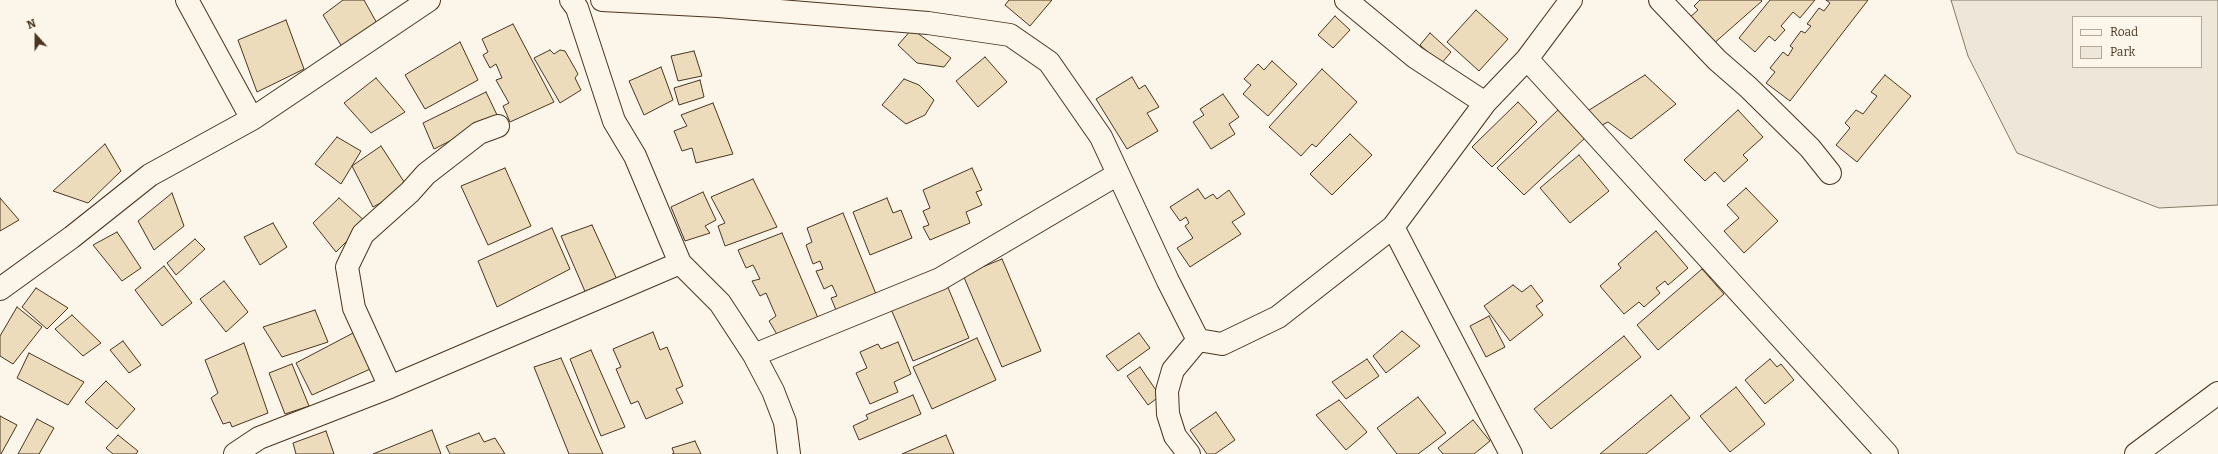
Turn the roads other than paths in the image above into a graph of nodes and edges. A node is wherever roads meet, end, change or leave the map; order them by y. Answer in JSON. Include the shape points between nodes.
{"nodes":[{"id":1,"x":187,"y":0,"type":"edge"},
{"id":2,"x":429,"y":0,"type":"edge"},
{"id":3,"x":571,"y":0,"type":"edge"},
{"id":4,"x":602,"y":0,"type":"edge"},
{"id":5,"x":1346,"y":0,"type":"edge"},
{"id":6,"x":1571,"y":0,"type":"edge"},
{"id":7,"x":1660,"y":0,"type":"edge"},
{"id":8,"x":719,"y":3,"type":"edge"},
{"id":9,"x":1526,"y":59,"type":"junction"},
{"id":10,"x":1485,"y":103,"type":"junction"},
{"id":11,"x":252,"y":119,"type":"junction"},
{"id":12,"x":498,"y":126,"type":"dead end"},
{"id":13,"x":1830,"y":173,"type":"dead end"},
{"id":14,"x":1118,"y":174,"type":"junction"},
{"id":15,"x":1393,"y":227,"type":"junction"},
{"id":16,"x":680,"y":263,"type":"junction"},
{"id":17,"x":0,"y":289,"type":"edge"},
{"id":18,"x":1198,"y":340,"type":"junction"},
{"id":19,"x":754,"y":355,"type":"junction"},
{"id":20,"x":390,"y":387,"type":"junction"},
{"id":21,"x":2218,"y":393,"type":"edge"},
{"id":22,"x":235,"y":454,"type":"edge"},
{"id":23,"x":788,"y":454,"type":"edge"},
{"id":24,"x":1189,"y":454,"type":"edge"},
{"id":25,"x":1511,"y":454,"type":"edge"},
{"id":26,"x":1887,"y":454,"type":"edge"},
{"id":27,"x":2136,"y":454,"type":"edge"}],
"edges":[{"from":1,"to":11,"type":"street"},
{"from":2,"to":11,"type":"street"},
{"from":3,"to":16,"type":"street","via":[[577,8],[614,121],[635,156]]},
{"from":4,"to":8,"type":"street"},
{"from":5,"to":10,"type":"street","via":[[1415,57]]},
{"from":6,"to":9,"type":"street"},
{"from":7,"to":13,"type":"street","via":[[1717,60],[1810,148]]},
{"from":8,"to":14,"type":"street","via":[[928,23],[1010,35],[1049,62],[1101,137]]},
{"from":9,"to":10,"type":"street"},
{"from":9,"to":26,"type":"street"},
{"from":10,"to":15,"type":"street"},
{"from":11,"to":17,"type":"street","via":[[150,175]]},
{"from":12,"to":20,"type":"street","via":[[479,133],[426,174],[363,234],[347,267],[354,308]]},
{"from":14,"to":18,"type":"street"},
{"from":14,"to":19,"type":"street","via":[[940,279]]},
{"from":15,"to":18,"type":"street","via":[[1278,317],[1222,344]]},
{"from":15,"to":25,"type":"street"},
{"from":16,"to":19,"type":"street","via":[[720,303]]},
{"from":16,"to":20,"type":"street"},
{"from":18,"to":24,"type":"street","via":[[1173,370],[1167,391],[1168,414],[1176,436]]},
{"from":19,"to":23,"type":"street","via":[[773,391],[785,422]]},
{"from":20,"to":22,"type":"street","via":[[259,438]]},
{"from":21,"to":27,"type":"street"}]}
